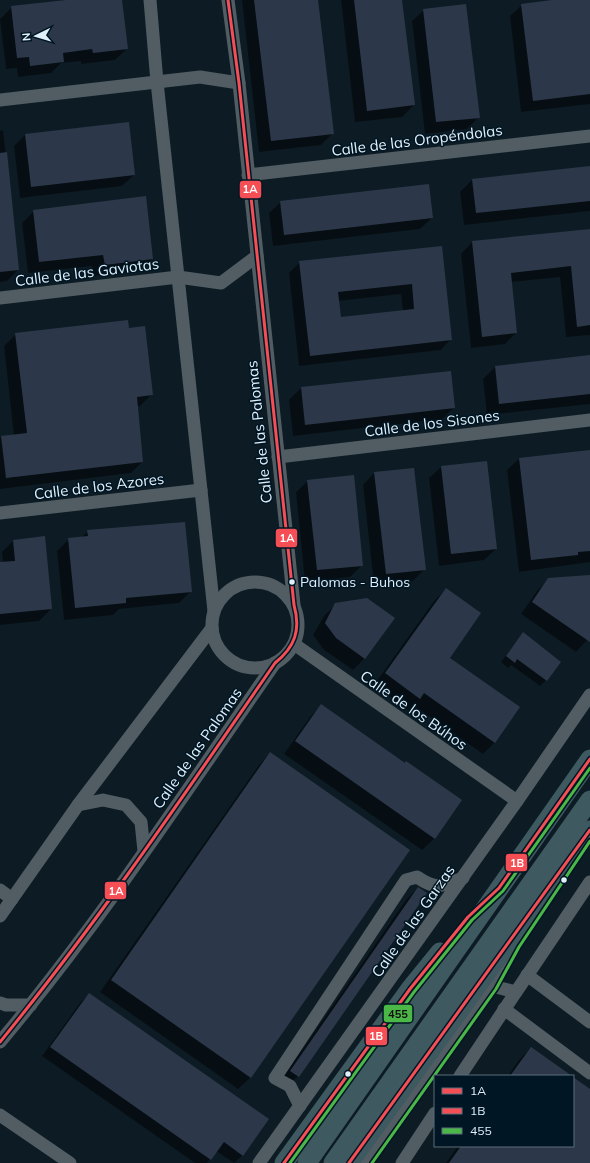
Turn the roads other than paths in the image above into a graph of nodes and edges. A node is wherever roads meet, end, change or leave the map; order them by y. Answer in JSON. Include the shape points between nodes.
{"nodes":[{"id":1,"x":150,"y":0,"type":"edge"},
{"id":2,"x":228,"y":0,"type":"edge"},
{"id":3,"x":157,"y":82,"type":"junction"},
{"id":4,"x":239,"y":83,"type":"junction"},
{"id":5,"x":0,"y":100,"type":"edge"},
{"id":6,"x":590,"y":136,"type":"edge"},
{"id":7,"x":248,"y":176,"type":"junction"},
{"id":8,"x":257,"y":256,"type":"junction"},
{"id":9,"x":178,"y":277,"type":"junction"},
{"id":10,"x":0,"y":298,"type":"edge"},
{"id":11,"x":590,"y":420,"type":"edge"},
{"id":12,"x":278,"y":457,"type":"junction"},
{"id":13,"x":201,"y":490,"type":"junction"},
{"id":14,"x":0,"y":514,"type":"edge"},
{"id":15,"x":294,"y":605,"type":"junction"},
{"id":16,"x":214,"y":611,"type":"junction"},
{"id":17,"x":212,"y":628,"type":"junction"},
{"id":18,"x":294,"y":644,"type":"junction"},
{"id":19,"x":275,"y":663,"type":"junction"},
{"id":20,"x":590,"y":695,"type":"edge"},
{"id":21,"x":590,"y":759,"type":"edge"},
{"id":22,"x":590,"y":800,"type":"edge"},
{"id":23,"x":517,"y":801,"type":"junction"},
{"id":24,"x":78,"y":804,"type":"junction"},
{"id":25,"x":590,"y":831,"type":"edge"},
{"id":26,"x":144,"y":851,"type":"junction"},
{"id":27,"x":463,"y":878,"type":"junction"},
{"id":28,"x":590,"y":882,"type":"edge"},
{"id":29,"x":499,"y":888,"type":"junction"},
{"id":30,"x":0,"y":890,"type":"edge"},
{"id":31,"x":12,"y":899,"type":"junction"},
{"id":32,"x":0,"y":916,"type":"edge"},
{"id":33,"x":527,"y":975,"type":"junction"},
{"id":34,"x":492,"y":986,"type":"junction"},
{"id":35,"x":516,"y":992,"type":"junction"},
{"id":36,"x":0,"y":1003,"type":"edge"},
{"id":37,"x":31,"y":1005,"type":"junction"},
{"id":38,"x":504,"y":1010,"type":"junction"},
{"id":39,"x":590,"y":1022,"type":"edge"},
{"id":40,"x":0,"y":1042,"type":"edge"},
{"id":41,"x":590,"y":1073,"type":"edge"},
{"id":42,"x":461,"y":1075,"type":"edge"},
{"id":43,"x":300,"y":1106,"type":"junction"},
{"id":44,"x":0,"y":1115,"type":"edge"},
{"id":45,"x":434,"y":1115,"type":"edge"},
{"id":46,"x":70,"y":1163,"type":"edge"},
{"id":47,"x":260,"y":1163,"type":"edge"},
{"id":48,"x":284,"y":1163,"type":"edge"},
{"id":49,"x":307,"y":1163,"type":"edge"},
{"id":50,"x":333,"y":1163,"type":"edge"},
{"id":51,"x":349,"y":1163,"type":"edge"},
{"id":52,"x":366,"y":1163,"type":"edge"},
{"id":53,"x":402,"y":1163,"type":"edge"}],
"edges":[{"from":1,"to":3,"type":"street"},
{"from":2,"to":4,"type":"street","name":"Calle de las Palomas"},
{"from":3,"to":4,"type":"street","via":[[200,77]]},
{"from":3,"to":5,"type":"street"},
{"from":3,"to":9,"type":"street"},
{"from":4,"to":7,"type":"street","name":"Calle de las Palomas"},
{"from":6,"to":7,"type":"street","name":"Calle de las Oropéndolas"},
{"from":7,"to":8,"type":"street","name":"Calle de las Palomas"},
{"from":8,"to":9,"type":"street","via":[[220,283]]},
{"from":8,"to":12,"type":"street","name":"Calle de las Palomas"},
{"from":9,"to":10,"type":"street","name":"Calle de las Gaviotas"},
{"from":9,"to":13,"type":"street"},
{"from":11,"to":12,"type":"street","name":"Calle de los Sisones"},
{"from":12,"to":15,"type":"street","name":"Calle de las Palomas"},
{"from":13,"to":14,"type":"street","name":"Calle de los Azores"},
{"from":13,"to":16,"type":"street"},
{"from":15,"to":16,"type":"street","via":[[285,593],[273,585],[259,581],[244,583],[231,589]]},
{"from":15,"to":18,"type":"street","via":[[298,631]]},
{"from":16,"to":17,"type":"street"},
{"from":17,"to":19,"type":"street","via":[[223,654],[234,662],[248,667],[262,667]]},
{"from":17,"to":24,"type":"street"},
{"from":18,"to":19,"type":"street","via":[[286,655]]},
{"from":18,"to":23,"type":"street","name":"Calle de los Búhos"},
{"from":19,"to":26,"type":"street","name":"Calle de las Palomas"},
{"from":20,"to":23,"type":"street","name":"Calle de las Garzas"},
{"from":21,"to":29,"type":"highway"},
{"from":22,"to":50,"type":"highway"},
{"from":23,"to":27,"type":"street","name":"Calle de las Garzas"},
{"from":24,"to":26,"type":"street","name":"Calle de las Palomas","via":[[103,800],[126,805],[141,822]]},
{"from":24,"to":31,"type":"street"},
{"from":25,"to":34,"type":"street","via":[[516,944]]},
{"from":25,"to":51,"type":"highway"},
{"from":26,"to":37,"type":"street","name":"Calle de las Palomas"},
{"from":27,"to":43,"type":"street","name":"Calle de las Garzas"},
{"from":27,"to":43,"type":"street","via":[[431,886],[417,877],[406,880],[274,1078],[290,1086]]},
{"from":28,"to":33,"type":"street"},
{"from":29,"to":48,"type":"highway","via":[[468,917],[410,989]]},
{"from":29,"to":49,"type":"highway"},
{"from":30,"to":31,"type":"street"},
{"from":31,"to":32,"type":"street"},
{"from":33,"to":35,"type":"street"},
{"from":33,"to":39,"type":"street"},
{"from":34,"to":35,"type":"street"},
{"from":34,"to":52,"type":"street"},
{"from":35,"to":38,"type":"street"},
{"from":36,"to":37,"type":"street"},
{"from":37,"to":40,"type":"street","name":"Calle de las Palomas"},
{"from":38,"to":41,"type":"street"},
{"from":38,"to":42,"type":"street"},
{"from":43,"to":47,"type":"street","name":"Calle de las Garzas"},
{"from":44,"to":46,"type":"street"},
{"from":45,"to":53,"type":"street"}]}
